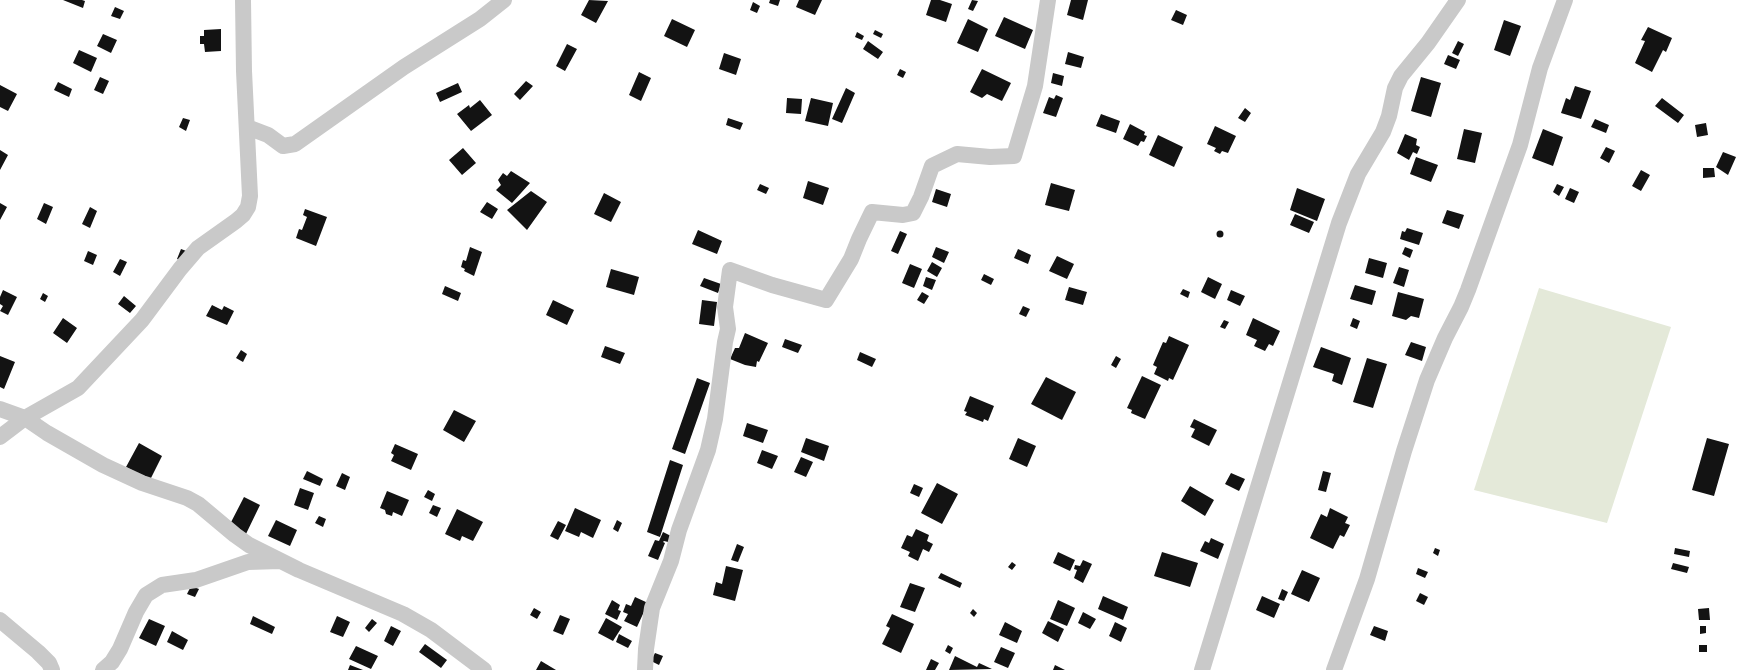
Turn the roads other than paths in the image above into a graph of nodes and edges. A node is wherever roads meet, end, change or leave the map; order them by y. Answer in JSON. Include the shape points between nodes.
{"nodes":[{"id":1,"x":244,"y":0,"type":"edge"},
{"id":2,"x":504,"y":0,"type":"edge"},
{"id":3,"x":1048,"y":0,"type":"edge"},
{"id":4,"x":1458,"y":0,"type":"edge"},
{"id":5,"x":1565,"y":0,"type":"edge"},
{"id":6,"x":247,"y":127,"type":"junction"},
{"id":7,"x":0,"y":409,"type":"edge"},
{"id":8,"x":26,"y":418,"type":"junction"},
{"id":9,"x":0,"y":437,"type":"edge"},
{"id":10,"x":281,"y":561,"type":"junction"},
{"id":11,"x":0,"y":620,"type":"edge"},
{"id":12,"x":52,"y":670,"type":"edge"},
{"id":13,"x":103,"y":670,"type":"edge"},
{"id":14,"x":484,"y":670,"type":"edge"},
{"id":15,"x":645,"y":670,"type":"edge"},
{"id":16,"x":1202,"y":670,"type":"edge"},
{"id":17,"x":1334,"y":670,"type":"edge"}],
"edges":[{"from":1,"to":6,"type":"street"},
{"from":2,"to":6,"type":"street","via":[[480,19],[404,67],[295,144],[283,146],[268,135]]},
{"from":3,"to":15,"type":"street","via":[[1035,86],[1014,156],[957,154],[932,166],[913,213],[903,216],[872,212],[851,259],[826,300],[730,270],[725,307],[728,329],[715,419],[708,450],[679,530],[671,561],[652,608]]},
{"from":4,"to":16,"type":"street","via":[[1401,76],[1395,88],[1383,132],[1355,181],[1336,231]]},
{"from":5,"to":17,"type":"street","via":[[1540,68],[1520,145],[1468,290],[1427,380],[1367,578]]},
{"from":6,"to":8,"type":"street","via":[[250,196],[243,215],[198,248],[142,320],[78,388]]},
{"from":7,"to":8,"type":"street"},
{"from":8,"to":9,"type":"street"},
{"from":8,"to":10,"type":"street","via":[[103,465],[198,504],[249,545]]},
{"from":10,"to":13,"type":"street","via":[[248,562],[196,580],[162,585],[146,595],[120,649]]},
{"from":10,"to":14,"type":"street","via":[[403,614],[431,630]]},
{"from":11,"to":12,"type":"street","via":[[38,652]]}]}
